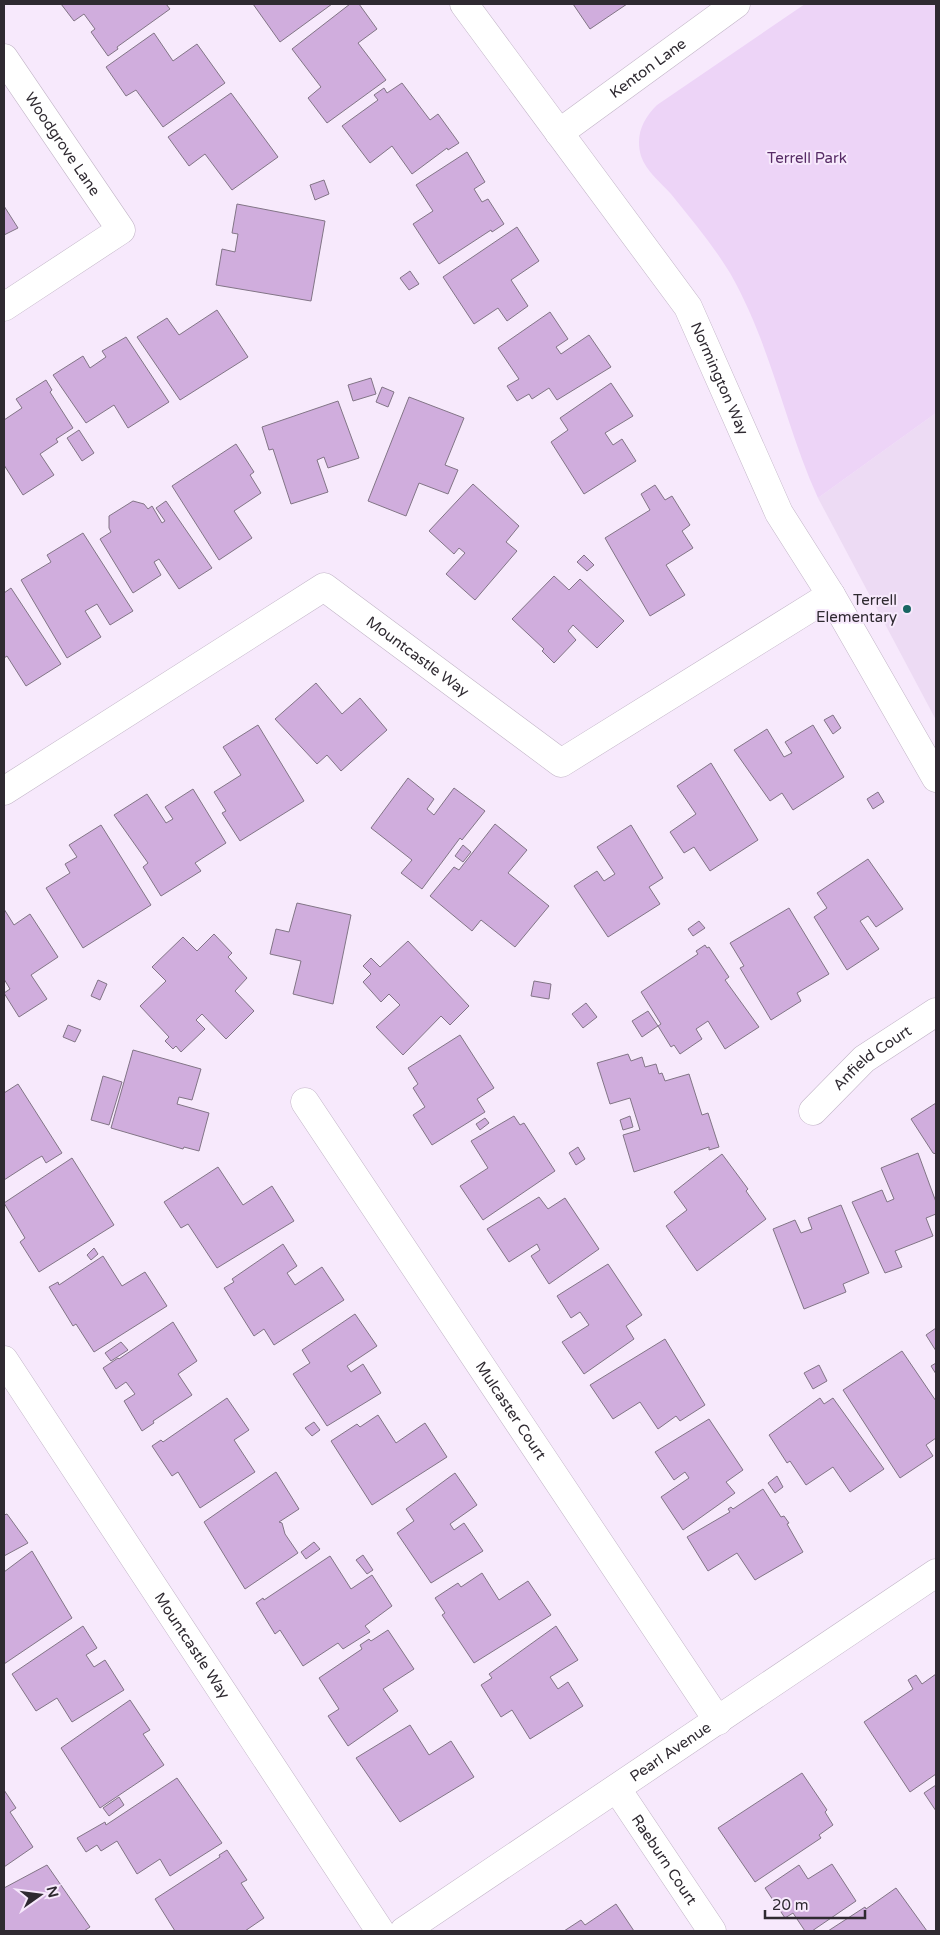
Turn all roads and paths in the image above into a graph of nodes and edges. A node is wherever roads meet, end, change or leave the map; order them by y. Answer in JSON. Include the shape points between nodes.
{"nodes":[{"id":1,"x":464,"y":4,"type":"edge"},
{"id":2,"x":736,"y":4,"type":"edge"},
{"id":3,"x":4,"y":58,"type":"edge"},
{"id":4,"x":559,"y":133,"type":"junction"},
{"id":5,"x":4,"y":306,"type":"edge"},
{"id":6,"x":831,"y":595,"type":"junction"},
{"id":7,"x":936,"y":778,"type":"edge"},
{"id":8,"x":4,"y":791,"type":"edge"},
{"id":9,"x":936,"y":1012,"type":"edge"},
{"id":10,"x":305,"y":1102,"type":"dead end"},
{"id":11,"x":813,"y":1111,"type":"dead end"},
{"id":12,"x":4,"y":1360,"type":"edge"},
{"id":13,"x":936,"y":1573,"type":"edge"},
{"id":14,"x":718,"y":1721,"type":"junction"},
{"id":15,"x":617,"y":1789,"type":"junction"},
{"id":16,"x":380,"y":1931,"type":"edge"},
{"id":17,"x":404,"y":1931,"type":"edge"},
{"id":18,"x":712,"y":1931,"type":"edge"}],
"edges":[{"from":1,"to":4,"type":"street","name":"Normington Way"},
{"from":2,"to":4,"type":"street","name":"Kenton Lane"},
{"from":3,"to":5,"type":"street","name":"Woodgrove Lane","via":[[121,230]]},
{"from":4,"to":6,"type":"street","name":"Normington Way","via":[[688,307],[779,513]]},
{"from":6,"to":7,"type":"street","name":"Normington Way"},
{"from":6,"to":8,"type":"street","name":"Mountcastle Way","via":[[561,763],[324,588]]},
{"from":9,"to":11,"type":"street","name":"Anfield Court","via":[[864,1060]]},
{"from":10,"to":14,"type":"street","name":"Mulcaster Court"},
{"from":12,"to":16,"type":"street","name":"Mountcastle Way"},
{"from":13,"to":14,"type":"street","name":"Pearl Avenue"},
{"from":14,"to":15,"type":"street","name":"Pearl Avenue"},
{"from":15,"to":17,"type":"street","name":"Pearl Avenue"},
{"from":15,"to":18,"type":"street","name":"Raeburn Court"}]}
